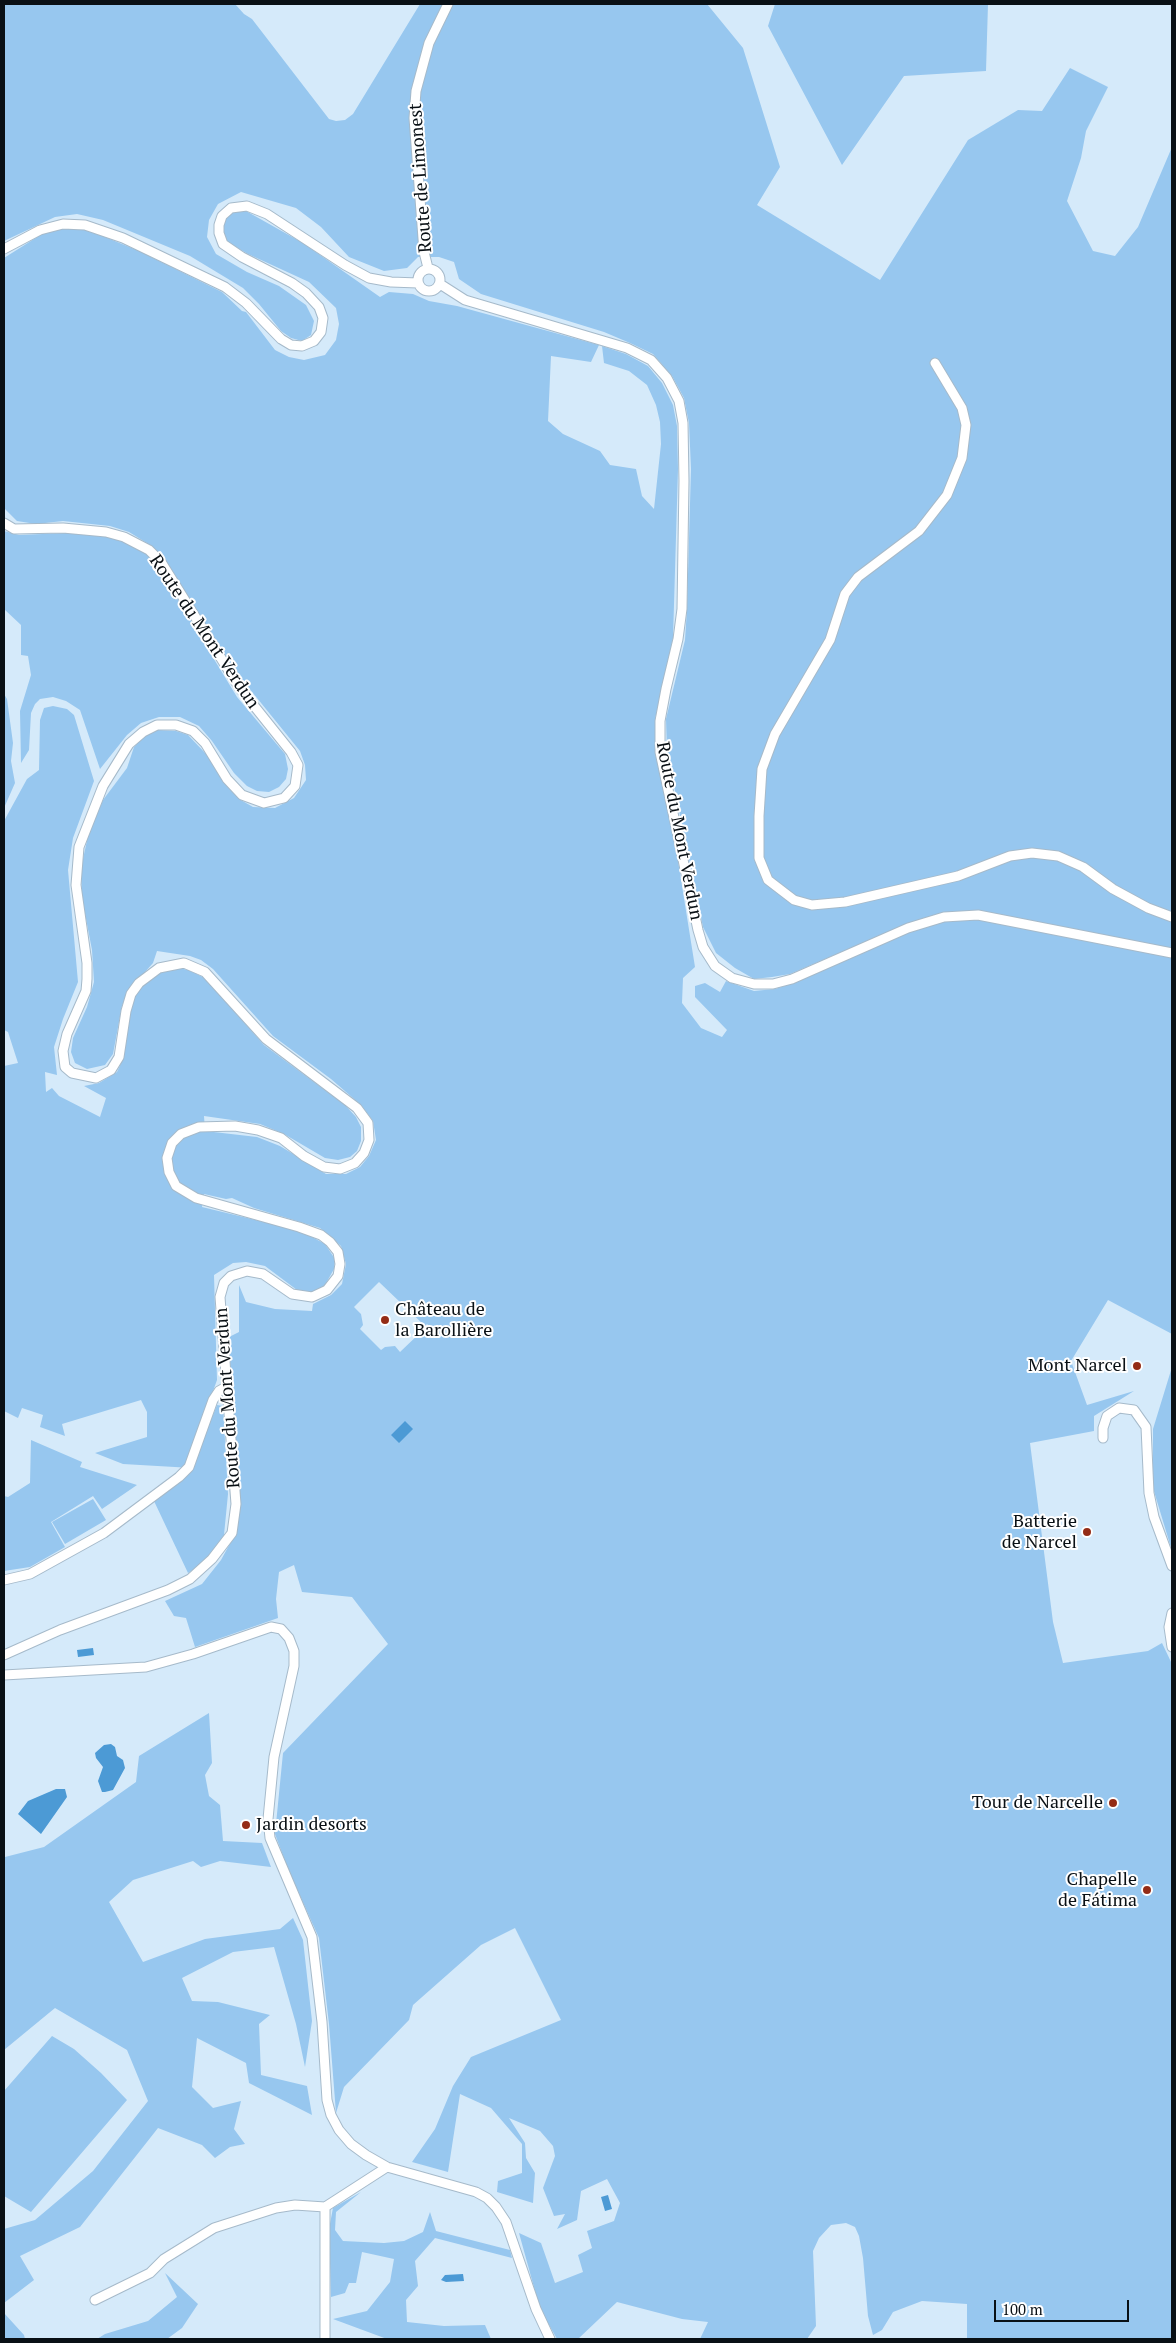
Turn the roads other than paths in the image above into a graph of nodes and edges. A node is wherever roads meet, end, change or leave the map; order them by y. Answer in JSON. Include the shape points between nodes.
{"nodes":[{"id":1,"x":448,"y":4,"type":"edge"},
{"id":2,"x":4,"y":249,"type":"edge"},
{"id":3,"x":428,"y":268,"type":"junction"},
{"id":4,"x":418,"y":282,"type":"junction"},
{"id":5,"x":440,"y":284,"type":"junction"},
{"id":6,"x":935,"y":364,"type":"dead end"},
{"id":7,"x":4,"y":523,"type":"edge"},
{"id":8,"x":1172,"y":917,"type":"edge"},
{"id":9,"x":1172,"y":953,"type":"edge"},
{"id":10,"x":226,"y":1387,"type":"junction"},
{"id":11,"x":1103,"y":1438,"type":"dead end"},
{"id":12,"x":1172,"y":1566,"type":"edge"},
{"id":13,"x":4,"y":1580,"type":"edge"},
{"id":14,"x":1172,"y":1613,"type":"edge"},
{"id":15,"x":1172,"y":1647,"type":"edge"},
{"id":16,"x":4,"y":1655,"type":"edge"},
{"id":17,"x":4,"y":1676,"type":"edge"},
{"id":18,"x":387,"y":2167,"type":"junction"},
{"id":19,"x":325,"y":2207,"type":"junction"},
{"id":20,"x":95,"y":2300,"type":"dead end"},
{"id":21,"x":325,"y":2339,"type":"edge"},
{"id":22,"x":550,"y":2339,"type":"edge"}],
"edges":[{"from":1,"to":3,"type":"street","name":"Route de Limonest","via":[[429,43],[416,91],[414,118]]},
{"from":2,"to":4,"type":"street","via":[[40,230],[64,224],[85,225],[123,238],[225,286],[281,339],[291,345],[302,346],[314,341],[321,332],[323,318],[319,307],[292,283],[224,244],[219,225],[222,216],[231,208],[247,206],[268,214],[369,278]]},
{"from":3,"to":4,"type":"street","via":[[420,273]]},
{"from":3,"to":5,"type":"street","via":[[438,272]]},
{"from":4,"to":5,"type":"street","via":[[429,291]]},
{"from":5,"to":9,"type":"street","name":"Route du Mont Verdun","via":[[465,300],[627,348],[651,360],[667,378],[679,401],[683,423],[684,481],[682,609],[660,720],[660,752],[698,930],[703,947],[715,966],[732,978],[754,984],[773,984],[792,979],[908,928],[944,917],[978,915]]},
{"from":6,"to":8,"type":"street","via":[[962,408],[966,425],[962,458],[947,495],[919,531],[858,578],[845,594],[830,640],[775,734],[762,769],[759,816],[759,858],[768,880],[794,900],[812,905],[845,902],[958,876],[1010,856],[1032,853],[1058,856],[1083,867],[1113,890]]},
{"from":7,"to":10,"type":"street","name":"Route du Mont Verdun","via":[[14,529],[63,528],[106,532],[149,550],[161,562],[238,687],[298,765],[295,786],[284,798],[264,803],[242,795],[193,731],[176,725],[150,728],[129,744],[103,786],[84,833],[76,866],[87,979],[86,992],[63,1051],[65,1066],[72,1073],[96,1078],[111,1070],[119,1057],[126,1011],[139,983],[159,968],[184,963],[205,972],[266,1039],[351,1103],[368,1123],[370,1140],[364,1153],[355,1163],[340,1169],[324,1167],[281,1138],[235,1126],[199,1127],[181,1134],[172,1143],[167,1158],[176,1186],[196,1198],[312,1230],[338,1252],[338,1276],[327,1290],[312,1297],[292,1294],[263,1274],[247,1271],[231,1276],[224,1283],[220,1297]]},
{"from":10,"to":13,"type":"street","via":[[213,1400],[189,1467],[179,1476],[104,1533],[30,1574]]},
{"from":10,"to":16,"type":"street","name":"Route du Mont Verdun","via":[[236,1504],[232,1534],[212,1559],[190,1579],[168,1590],[60,1630]]},
{"from":11,"to":12,"type":"street","via":[[1107,1416],[1119,1408],[1134,1410],[1146,1427],[1149,1493]]},
{"from":14,"to":15,"type":"street","via":[[1169,1627]]},
{"from":17,"to":18,"type":"street","via":[[146,1667],[271,1627],[281,1630],[289,1638],[294,1651],[294,1666],[274,1757],[268,1819],[270,1838],[312,1937],[331,2115],[351,2144]]},
{"from":18,"to":19,"type":"street"},
{"from":18,"to":22,"type":"street","via":[[476,2192],[496,2207],[506,2222],[536,2309]]},
{"from":19,"to":20,"type":"street","via":[[295,2205],[276,2208],[214,2228],[164,2260],[150,2273]]},
{"from":19,"to":21,"type":"street"}]}
